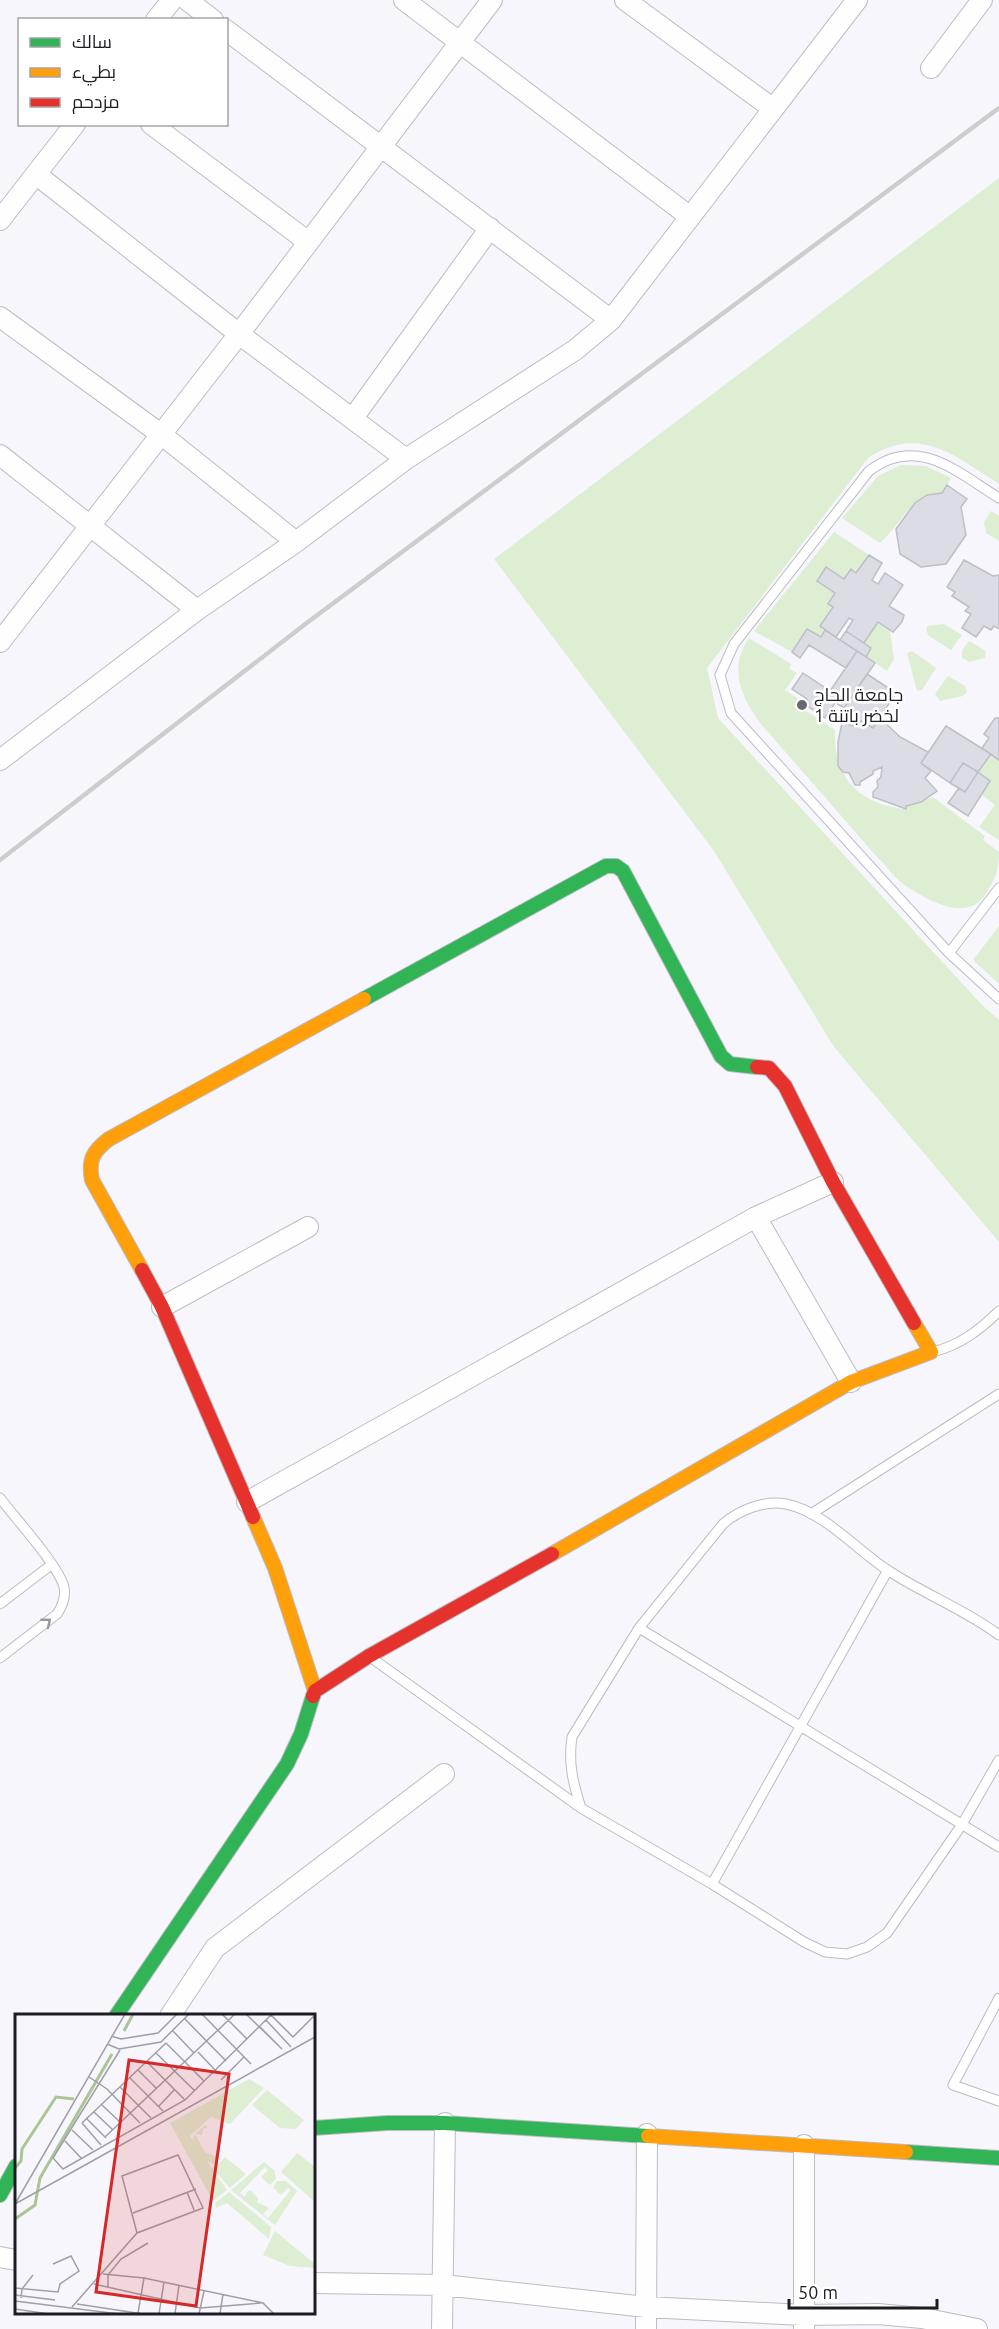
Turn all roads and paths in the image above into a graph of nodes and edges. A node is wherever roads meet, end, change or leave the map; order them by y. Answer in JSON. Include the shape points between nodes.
{"nodes":[{"id":1,"x":172,"y":0,"type":"edge"},
{"id":2,"x":187,"y":0,"type":"edge"},
{"id":3,"x":404,"y":0,"type":"edge"},
{"id":4,"x":492,"y":0,"type":"edge"},
{"id":5,"x":625,"y":0,"type":"edge"},
{"id":6,"x":857,"y":0,"type":"edge"},
{"id":7,"x":982,"y":0,"type":"edge"},
{"id":8,"x":158,"y":18,"type":"edge"},
{"id":9,"x":210,"y":18,"type":"edge"},
{"id":10,"x":228,"y":32,"type":"edge"},
{"id":11,"x":459,"y":42,"type":"junction"},
{"id":12,"x":931,"y":68,"type":"dead end"},
{"id":13,"x":772,"y":108,"type":"junction"},
{"id":14,"x":74,"y":126,"type":"edge"},
{"id":15,"x":154,"y":126,"type":"edge"},
{"id":16,"x":380,"y":146,"type":"junction"},
{"id":17,"x":37,"y":175,"type":"junction"},
{"id":18,"x":689,"y":216,"type":"junction"},
{"id":19,"x":0,"y":219,"type":"edge"},
{"id":20,"x":490,"y":228,"type":"junction"},
{"id":21,"x":307,"y":241,"type":"junction"},
{"id":22,"x":0,"y":316,"type":"edge"},
{"id":23,"x":611,"y":320,"type":"junction"},
{"id":24,"x":239,"y":334,"type":"junction"},
{"id":25,"x":353,"y":418,"type":"junction"},
{"id":26,"x":162,"y":435,"type":"junction"},
{"id":27,"x":0,"y":454,"type":"edge"},
{"id":28,"x":406,"y":459,"type":"junction"},
{"id":29,"x":999,"y":498,"type":"edge"},
{"id":30,"x":90,"y":523,"type":"junction"},
{"id":31,"x":296,"y":542,"type":"junction"},
{"id":32,"x":197,"y":610,"type":"junction"},
{"id":33,"x":2,"y":636,"type":"edge"},
{"id":34,"x":0,"y":760,"type":"edge"},
{"id":35,"x":999,"y":888,"type":"edge"},
{"id":36,"x":949,"y":953,"type":"junction"},
{"id":37,"x":999,"y":999,"type":"edge"},
{"id":38,"x":833,"y":1182,"type":"junction"},
{"id":39,"x":756,"y":1217,"type":"junction"},
{"id":40,"x":308,"y":1227,"type":"dead end"},
{"id":41,"x":162,"y":1307,"type":"junction"},
{"id":42,"x":999,"y":1311,"type":"edge"},
{"id":43,"x":931,"y":1352,"type":"junction"},
{"id":44,"x":850,"y":1382,"type":"junction"},
{"id":45,"x":999,"y":1394,"type":"edge"},
{"id":46,"x":0,"y":1498,"type":"edge"},
{"id":47,"x":247,"y":1502,"type":"junction"},
{"id":48,"x":811,"y":1514,"type":"junction"},
{"id":49,"x":51,"y":1565,"type":"junction"},
{"id":50,"x":888,"y":1570,"type":"junction"},
{"id":51,"x":0,"y":1604,"type":"edge"},
{"id":52,"x":639,"y":1628,"type":"junction"},
{"id":53,"x":999,"y":1635,"type":"edge"},
{"id":54,"x":369,"y":1656,"type":"junction"},
{"id":55,"x":0,"y":1658,"type":"edge"},
{"id":56,"x":315,"y":1691,"type":"junction"},
{"id":57,"x":800,"y":1728,"type":"junction"},
{"id":58,"x":999,"y":1760,"type":"edge"},
{"id":59,"x":444,"y":1774,"type":"dead end"},
{"id":60,"x":581,"y":1808,"type":"junction"},
{"id":61,"x":961,"y":1826,"type":"junction"},
{"id":62,"x":999,"y":1847,"type":"edge"},
{"id":63,"x":712,"y":1884,"type":"junction"},
{"id":64,"x":999,"y":1998,"type":"edge"},
{"id":65,"x":117,"y":2014,"type":"edge"},
{"id":66,"x":171,"y":2014,"type":"edge"},
{"id":67,"x":999,"y":2102,"type":"edge"},
{"id":68,"x":445,"y":2123,"type":"junction"},
{"id":69,"x":315,"y":2128,"type":"edge"},
{"id":70,"x":647,"y":2134,"type":"junction"},
{"id":71,"x":804,"y":2145,"type":"junction"},
{"id":72,"x":999,"y":2158,"type":"edge"},
{"id":73,"x":15,"y":2168,"type":"edge"},
{"id":74,"x":0,"y":2194,"type":"edge"},
{"id":75,"x":0,"y":2257,"type":"edge"},
{"id":76,"x":15,"y":2260,"type":"edge"},
{"id":77,"x":315,"y":2283,"type":"edge"},
{"id":78,"x":443,"y":2285,"type":"junction"},
{"id":79,"x":646,"y":2307,"type":"junction"},
{"id":80,"x":804,"y":2322,"type":"edge"},
{"id":81,"x":442,"y":2329,"type":"edge"},
{"id":82,"x":646,"y":2329,"type":"edge"},
{"id":83,"x":977,"y":2329,"type":"edge"}],
"edges":[{"from":1,"to":8,"type":"street"},
{"from":2,"to":9,"type":"street"},
{"from":3,"to":11,"type":"street"},
{"from":4,"to":11,"type":"street"},
{"from":5,"to":13,"type":"street"},
{"from":6,"to":13,"type":"street"},
{"from":7,"to":12,"type":"street"},
{"from":10,"to":16,"type":"street"},
{"from":11,"to":16,"type":"street"},
{"from":11,"to":18,"type":"street"},
{"from":13,"to":18,"type":"street"},
{"from":14,"to":17,"type":"street"},
{"from":15,"to":21,"type":"street"},
{"from":16,"to":20,"type":"street"},
{"from":16,"to":21,"type":"street"},
{"from":17,"to":19,"type":"street"},
{"from":17,"to":24,"type":"street"},
{"from":18,"to":23,"type":"street"},
{"from":20,"to":23,"type":"street"},
{"from":20,"to":25,"type":"street"},
{"from":21,"to":24,"type":"street"},
{"from":22,"to":26,"type":"street"},
{"from":23,"to":28,"type":"street","via":[[575,350]]},
{"from":24,"to":25,"type":"street"},
{"from":24,"to":26,"type":"street"},
{"from":25,"to":28,"type":"street"},
{"from":26,"to":30,"type":"street"},
{"from":26,"to":31,"type":"street"},
{"from":27,"to":30,"type":"street"},
{"from":28,"to":31,"type":"street"},
{"from":29,"to":36,"type":"lane","via":[[935,458],[905,454],[884,459],[869,471],[734,644],[720,675],[731,713]]},
{"from":30,"to":32,"type":"street"},
{"from":30,"to":33,"type":"street"},
{"from":31,"to":32,"type":"street"},
{"from":32,"to":34,"type":"street"},
{"from":35,"to":36,"type":"lane"},
{"from":36,"to":37,"type":"lane"},
{"from":38,"to":39,"type":"street"},
{"from":38,"to":41,"type":"street","via":[[785,1086],[769,1068],[730,1064],[721,1056],[623,871],[606,866],[291,1037],[109,1139],[92,1153],[88,1164],[92,1180]]},
{"from":38,"to":43,"type":"street"},
{"from":39,"to":44,"type":"street"},
{"from":39,"to":47,"type":"street"},
{"from":40,"to":41,"type":"street"},
{"from":41,"to":47,"type":"street"},
{"from":42,"to":43,"type":"lane","via":[[964,1340]]},
{"from":43,"to":44,"type":"street"},
{"from":44,"to":54,"type":"street"},
{"from":45,"to":48,"type":"lane"},
{"from":46,"to":49,"type":"lane"},
{"from":47,"to":56,"type":"street","via":[[275,1568]]},
{"from":48,"to":50,"type":"lane"},
{"from":48,"to":52,"type":"lane","via":[[785,1504],[759,1505],[736,1513]]},
{"from":49,"to":51,"type":"lane"},
{"from":55,"to":49,"type":"lane","one_way":true,"via":[[48,1622],[62,1606],[64,1590]]},
{"from":50,"to":53,"type":"lane"},
{"from":50,"to":57,"type":"lane"},
{"from":52,"to":57,"type":"lane"},
{"from":52,"to":60,"type":"lane","via":[[572,1737],[571,1776]]},
{"from":54,"to":56,"type":"street"},
{"from":54,"to":60,"type":"lane"},
{"from":56,"to":65,"type":"street","via":[[287,1764]]},
{"from":57,"to":61,"type":"lane"},
{"from":57,"to":63,"type":"lane"},
{"from":58,"to":61,"type":"lane"},
{"from":59,"to":66,"type":"street","via":[[214,1947]]},
{"from":60,"to":63,"type":"lane"},
{"from":61,"to":62,"type":"lane"},
{"from":61,"to":63,"type":"lane","via":[[887,1933],[867,1947],[847,1954],[825,1952],[804,1942]]},
{"from":64,"to":67,"type":"lane","via":[[953,2085]]},
{"from":68,"to":69,"type":"street"},
{"from":68,"to":70,"type":"street"},
{"from":68,"to":78,"type":"street"},
{"from":70,"to":71,"type":"street"},
{"from":70,"to":79,"type":"street"},
{"from":71,"to":72,"type":"street"},
{"from":71,"to":80,"type":"street"},
{"from":73,"to":74,"type":"street"},
{"from":75,"to":76,"type":"street"},
{"from":77,"to":78,"type":"street"},
{"from":78,"to":79,"type":"street"},
{"from":78,"to":81,"type":"street"},
{"from":79,"to":80,"type":"street"},
{"from":79,"to":82,"type":"street"},
{"from":80,"to":83,"type":"street","via":[[878,2314]]}]}
